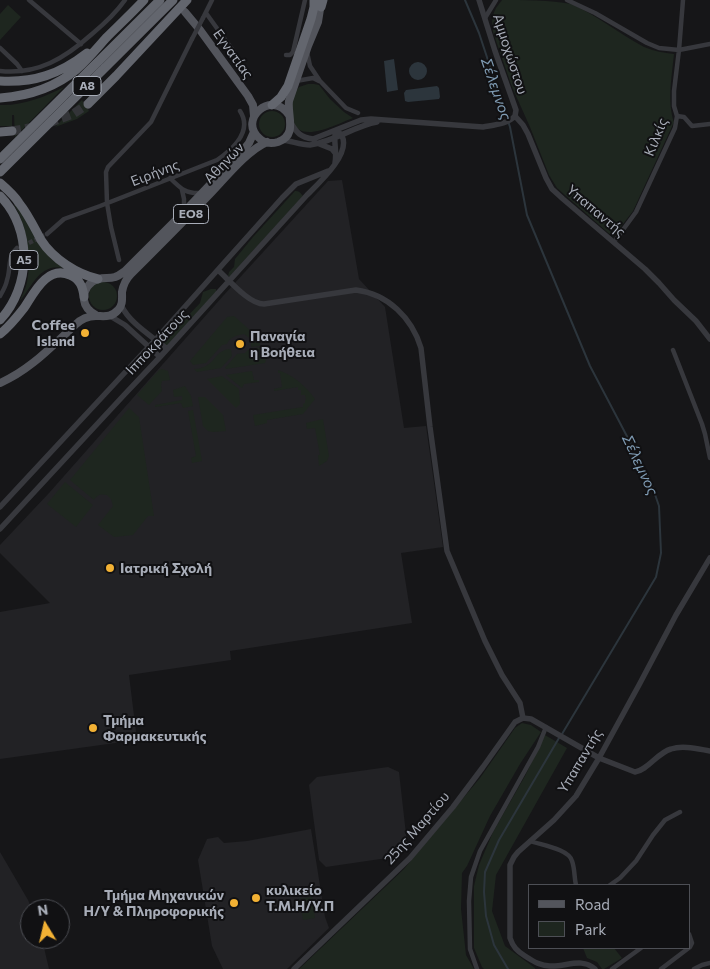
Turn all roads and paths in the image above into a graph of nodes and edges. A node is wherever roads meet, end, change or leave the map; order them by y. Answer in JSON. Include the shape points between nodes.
{"nodes":[{"id":1,"x":29,"y":0,"type":"edge"},
{"id":2,"x":124,"y":0,"type":"edge"},
{"id":3,"x":144,"y":0,"type":"edge"},
{"id":4,"x":160,"y":0,"type":"edge"},
{"id":5,"x":173,"y":0,"type":"edge"},
{"id":6,"x":187,"y":0,"type":"edge"},
{"id":7,"x":212,"y":0,"type":"edge"},
{"id":8,"x":305,"y":0,"type":"edge"},
{"id":9,"x":314,"y":0,"type":"edge"},
{"id":10,"x":479,"y":0,"type":"edge"},
{"id":11,"x":496,"y":0,"type":"edge"},
{"id":12,"x":568,"y":0,"type":"edge"},
{"id":13,"x":683,"y":0,"type":"edge"},
{"id":14,"x":322,"y":2,"type":"edge"},
{"id":15,"x":185,"y":12,"type":"dead end"},
{"id":16,"x":206,"y":13,"type":"junction"},
{"id":17,"x":485,"y":18,"type":"junction"},
{"id":18,"x":105,"y":39,"type":"junction"},
{"id":19,"x":81,"y":44,"type":"junction"},
{"id":20,"x":710,"y":44,"type":"edge"},
{"id":21,"x":308,"y":46,"type":"junction"},
{"id":22,"x":0,"y":48,"type":"edge"},
{"id":23,"x":679,"y":50,"type":"junction"},
{"id":24,"x":234,"y":52,"type":"dead end"},
{"id":25,"x":286,"y":55,"type":"dead end"},
{"id":26,"x":0,"y":71,"type":"edge"},
{"id":27,"x":22,"y":71,"type":"junction"},
{"id":28,"x":0,"y":81,"type":"edge"},
{"id":29,"x":296,"y":81,"type":"junction"},
{"id":30,"x":320,"y":81,"type":"junction"},
{"id":31,"x":0,"y":98,"type":"edge"},
{"id":32,"x":88,"y":104,"type":"tunnel mouth"},
{"id":33,"x":272,"y":105,"type":"junction"},
{"id":34,"x":240,"y":111,"type":"dead end"},
{"id":35,"x":358,"y":113,"type":"dead end"},
{"id":36,"x":254,"y":116,"type":"junction"},
{"id":37,"x":677,"y":116,"type":"junction"},
{"id":38,"x":513,"y":118,"type":"junction"},
{"id":39,"x":290,"y":119,"type":"junction"},
{"id":40,"x":387,"y":120,"type":"junction"},
{"id":41,"x":710,"y":124,"type":"edge"},
{"id":42,"x":336,"y":130,"type":"junction"},
{"id":43,"x":12,"y":131,"type":"tunnel mouth"},
{"id":44,"x":0,"y":132,"type":"edge"},
{"id":45,"x":254,"y":132,"type":"junction"},
{"id":46,"x":342,"y":135,"type":"junction"},
{"id":47,"x":334,"y":138,"type":"junction"},
{"id":48,"x":282,"y":140,"type":"junction"},
{"id":49,"x":267,"y":142,"type":"junction"},
{"id":50,"x":317,"y":143,"type":"junction"},
{"id":51,"x":336,"y":154,"type":"junction"},
{"id":52,"x":0,"y":159,"type":"edge"},
{"id":53,"x":335,"y":164,"type":"junction"},
{"id":54,"x":330,"y":170,"type":"junction"},
{"id":55,"x":0,"y":172,"type":"edge"},
{"id":56,"x":170,"y":178,"type":"junction"},
{"id":57,"x":0,"y":183,"type":"edge"},
{"id":58,"x":182,"y":190,"type":"junction"},
{"id":59,"x":202,"y":193,"type":"junction"},
{"id":60,"x":4,"y":196,"type":"edge"},
{"id":61,"x":107,"y":203,"type":"junction"},
{"id":62,"x":184,"y":212,"type":"junction"},
{"id":63,"x":47,"y":234,"type":"tunnel mouth"},
{"id":64,"x":614,"y":242,"type":"junction"},
{"id":65,"x":17,"y":248,"type":"tunnel mouth"},
{"id":66,"x":119,"y":260,"type":"dead end"},
{"id":67,"x":218,"y":270,"type":"junction"},
{"id":68,"x":98,"y":279,"type":"junction"},
{"id":69,"x":109,"y":279,"type":"junction"},
{"id":70,"x":229,"y":281,"type":"junction"},
{"id":71,"x":122,"y":292,"type":"junction"},
{"id":72,"x":0,"y":296,"type":"edge"},
{"id":73,"x":85,"y":301,"type":"junction"},
{"id":74,"x":121,"y":305,"type":"junction"},
{"id":75,"x":96,"y":316,"type":"junction"},
{"id":76,"x":110,"y":316,"type":"junction"},
{"id":77,"x":0,"y":320,"type":"edge"},
{"id":78,"x":74,"y":325,"type":"junction"},
{"id":79,"x":0,"y":334,"type":"edge"},
{"id":80,"x":156,"y":339,"type":"junction"},
{"id":81,"x":710,"y":339,"type":"edge"},
{"id":82,"x":149,"y":347,"type":"junction"},
{"id":83,"x":167,"y":350,"type":"junction"},
{"id":84,"x":673,"y":350,"type":"dead end"},
{"id":85,"x":160,"y":357,"type":"junction"},
{"id":86,"x":0,"y":384,"type":"edge"},
{"id":87,"x":710,"y":458,"type":"edge"},
{"id":88,"x":0,"y":507,"type":"edge"},
{"id":89,"x":0,"y":529,"type":"edge"},
{"id":90,"x":710,"y":558,"type":"edge"},
{"id":91,"x":523,"y":718,"type":"junction"},
{"id":92,"x":546,"y":727,"type":"junction"},
{"id":93,"x":710,"y":751,"type":"edge"},
{"id":94,"x":599,"y":758,"type":"junction"},
{"id":95,"x":680,"y":812,"type":"dead end"},
{"id":96,"x":530,"y":841,"type":"junction"},
{"id":97,"x":576,"y":884,"type":"edge"},
{"id":98,"x":611,"y":884,"type":"edge"},
{"id":99,"x":640,"y":949,"type":"edge"},
{"id":100,"x":687,"y":949,"type":"edge"},
{"id":101,"x":710,"y":963,"type":"edge"},
{"id":102,"x":294,"y":969,"type":"edge"},
{"id":103,"x":477,"y":969,"type":"edge"},
{"id":104,"x":595,"y":969,"type":"edge"},
{"id":105,"x":612,"y":969,"type":"edge"},
{"id":106,"x":661,"y":969,"type":"edge"},
{"id":107,"x":694,"y":969,"type":"edge"}],
"edges":[{"from":1,"to":19,"type":"street"},
{"from":2,"to":19,"type":"street","via":[[120,8]]},
{"from":3,"to":18,"type":"highway"},
{"from":4,"to":52,"type":"highway","number":"Α8"},
{"from":5,"to":55,"type":"highway","number":"Α8"},
{"from":6,"to":32,"type":"highway"},
{"from":7,"to":16,"type":"street"},
{"from":8,"to":25,"type":"street","via":[[293,52]]},
{"from":9,"to":33,"type":"highway","via":[[311,19],[288,86]]},
{"from":10,"to":17,"type":"street","name":"Αμμοχώστου"},
{"from":11,"to":17,"type":"street"},
{"from":12,"to":23,"type":"street","via":[[647,43]]},
{"from":13,"to":23,"type":"street","name":"Κιλκίς"},
{"from":14,"to":21,"type":"main road"},
{"from":15,"to":36,"type":"main road","name":"Εγνατίας","via":[[248,96]]},
{"from":16,"to":24,"type":"street"},
{"from":16,"to":61,"type":"street","bridge":true,"via":[[151,122],[108,167]]},
{"from":17,"to":38,"type":"street","name":"Αμμοχώστου","via":[[516,110]]},
{"from":18,"to":28,"type":"highway","via":[[74,63],[56,72],[34,79]]},
{"from":18,"to":31,"type":"highway","via":[[76,70],[60,80],[31,93]]},
{"from":19,"to":27,"type":"street","via":[[60,59]]},
{"from":20,"to":23,"type":"street"},
{"from":21,"to":29,"type":"main road"},
{"from":21,"to":30,"type":"street","via":[[312,71]]},
{"from":22,"to":27,"type":"street"},
{"from":23,"to":37,"type":"street","name":"Κιλκίς","via":[[674,91]]},
{"from":26,"to":27,"type":"street"},
{"from":29,"to":30,"type":"street","via":[[313,78]]},
{"from":29,"to":39,"type":"main road","via":[[289,101]]},
{"from":30,"to":35,"type":"street","via":[[346,108]]},
{"from":33,"to":36,"type":"main road","via":[[265,106]]},
{"from":33,"to":39,"type":"main road","via":[[283,109]]},
{"from":34,"to":56,"type":"street","name":"Ειρήνης","via":[[244,132],[230,150],[217,160]]},
{"from":36,"to":45,"type":"main road","name":"Αθηνών"},
{"from":37,"to":41,"type":"street","via":[[684,117],[692,126]]},
{"from":37,"to":64,"type":"street","name":"Κιλκίς","via":[[675,128],[636,212]]},
{"from":38,"to":40,"type":"street","via":[[482,127]]},
{"from":38,"to":64,"type":"street","name":"Υπαπαντής","via":[[523,124],[552,188]]},
{"from":39,"to":42,"type":"street","via":[[304,138],[313,139]]},
{"from":39,"to":48,"type":"main road","via":[[289,132]]},
{"from":40,"to":42,"type":"street","via":[[361,120]]},
{"from":40,"to":46,"type":"street","via":[[370,123]]},
{"from":42,"to":46,"type":"street"},
{"from":42,"to":47,"type":"street"},
{"from":43,"to":44,"type":"highway"},
{"from":45,"to":49,"type":"main road","name":"Αθηνών"},
{"from":45,"to":59,"type":"main road","name":"Αθηνών","number":"ΕΟ8","via":[[249,144]]},
{"from":46,"to":47,"type":"street"},
{"from":46,"to":53,"type":"street","name":"Ιπποκράτους","via":[[340,158]]},
{"from":47,"to":50,"type":"street"},
{"from":47,"to":51,"type":"street"},
{"from":48,"to":49,"type":"main road","name":"Αθηνών","number":"ΕΟ8"},
{"from":48,"to":50,"type":"street","via":[[308,145]]},
{"from":49,"to":71,"type":"main road","name":"Αθηνών","number":"ΕΟ8","via":[[250,152],[130,274]]},
{"from":50,"to":51,"type":"street"},
{"from":51,"to":53,"type":"street"},
{"from":53,"to":54,"type":"street","name":"Ιπποκράτους"},
{"from":54,"to":67,"type":"street","name":"Ιπποκράτους","via":[[296,184]]},
{"from":54,"to":70,"type":"street","name":"Ιπποκράτους"},
{"from":56,"to":58,"type":"street"},
{"from":56,"to":61,"type":"street","name":"Ειρήνης"},
{"from":57,"to":60,"type":"highway"},
{"from":58,"to":59,"type":"street","via":[[190,194]]},
{"from":58,"to":62,"type":"street"},
{"from":59,"to":62,"type":"main road","name":"Αθηνών","number":"ΕΟ8"},
{"from":60,"to":68,"type":"highway","via":[[25,211],[51,252],[76,270]]},
{"from":60,"to":77,"type":"highway","number":"Α5","via":[[18,226],[24,256],[19,289]]},
{"from":61,"to":63,"type":"street","name":"Ειρήνης","via":[[64,220]]},
{"from":61,"to":66,"type":"street"},
{"from":62,"to":69,"type":"main road","name":"Αθηνών","number":"ΕΟ8","via":[[125,271]]},
{"from":64,"to":81,"type":"street","name":"Υπαπαντής","via":[[652,275]]},
{"from":65,"to":72,"type":"street","via":[[11,256],[8,280]]},
{"from":67,"to":70,"type":"street"},
{"from":67,"to":80,"type":"street","name":"Ιπποκράτους"},
{"from":68,"to":69,"type":"main road"},
{"from":68,"to":73,"type":"main road","via":[[87,288]]},
{"from":69,"to":71,"type":"main road"},
{"from":70,"to":83,"type":"street","name":"Ιπποκράτους"},
{"from":70,"to":91,"type":"street","via":[[258,304],[361,291],[391,304],[412,326],[421,348],[447,551],[485,641],[520,703]]},
{"from":71,"to":74,"type":"main road","name":"Αθηνών","number":"ΕΟ8"},
{"from":73,"to":75,"type":"main road"},
{"from":73,"to":78,"type":"main road","via":[[82,314]]},
{"from":73,"to":79,"type":"highway","via":[[77,279],[63,273],[50,275]]},
{"from":74,"to":76,"type":"main road"},
{"from":74,"to":80,"type":"street","via":[[134,322]]},
{"from":75,"to":76,"type":"main road"},
{"from":75,"to":78,"type":"main road"},
{"from":76,"to":82,"type":"street"},
{"from":78,"to":86,"type":"main road","via":[[31,366]]},
{"from":80,"to":82,"type":"street","name":"Ιπποκράτους"},
{"from":80,"to":83,"type":"street"},
{"from":82,"to":85,"type":"street"},
{"from":82,"to":88,"type":"street","name":"Ιπποκράτους"},
{"from":83,"to":85,"type":"street","name":"Ιπποκράτους"},
{"from":84,"to":87,"type":"street","via":[[703,429]]},
{"from":85,"to":89,"type":"street","name":"Ιπποκράτους"},
{"from":90,"to":94,"type":"street","name":"Υπαπαντής"},
{"from":91,"to":92,"type":"street"},
{"from":91,"to":102,"type":"street","name":"25ης Μαρτίου","via":[[510,728],[484,767],[410,858]]},
{"from":92,"to":94,"type":"street"},
{"from":92,"to":103,"type":"street","via":[[480,851],[471,877],[470,949]]},
{"from":93,"to":94,"type":"street","via":[[684,747],[669,749],[643,770],[635,772]]},
{"from":94,"to":96,"type":"street","name":"Υπαπαντής","via":[[576,796]]},
{"from":95,"to":98,"type":"street","via":[[665,820],[636,860]]},
{"from":96,"to":97,"type":"street","via":[[570,856]]},
{"from":96,"to":104,"type":"street","name":"Υπαπαντής","via":[[510,865],[512,945],[541,965],[584,963]]},
{"from":99,"to":105,"type":"street"},
{"from":100,"to":106,"type":"street"},
{"from":101,"to":107,"type":"street"}]}
